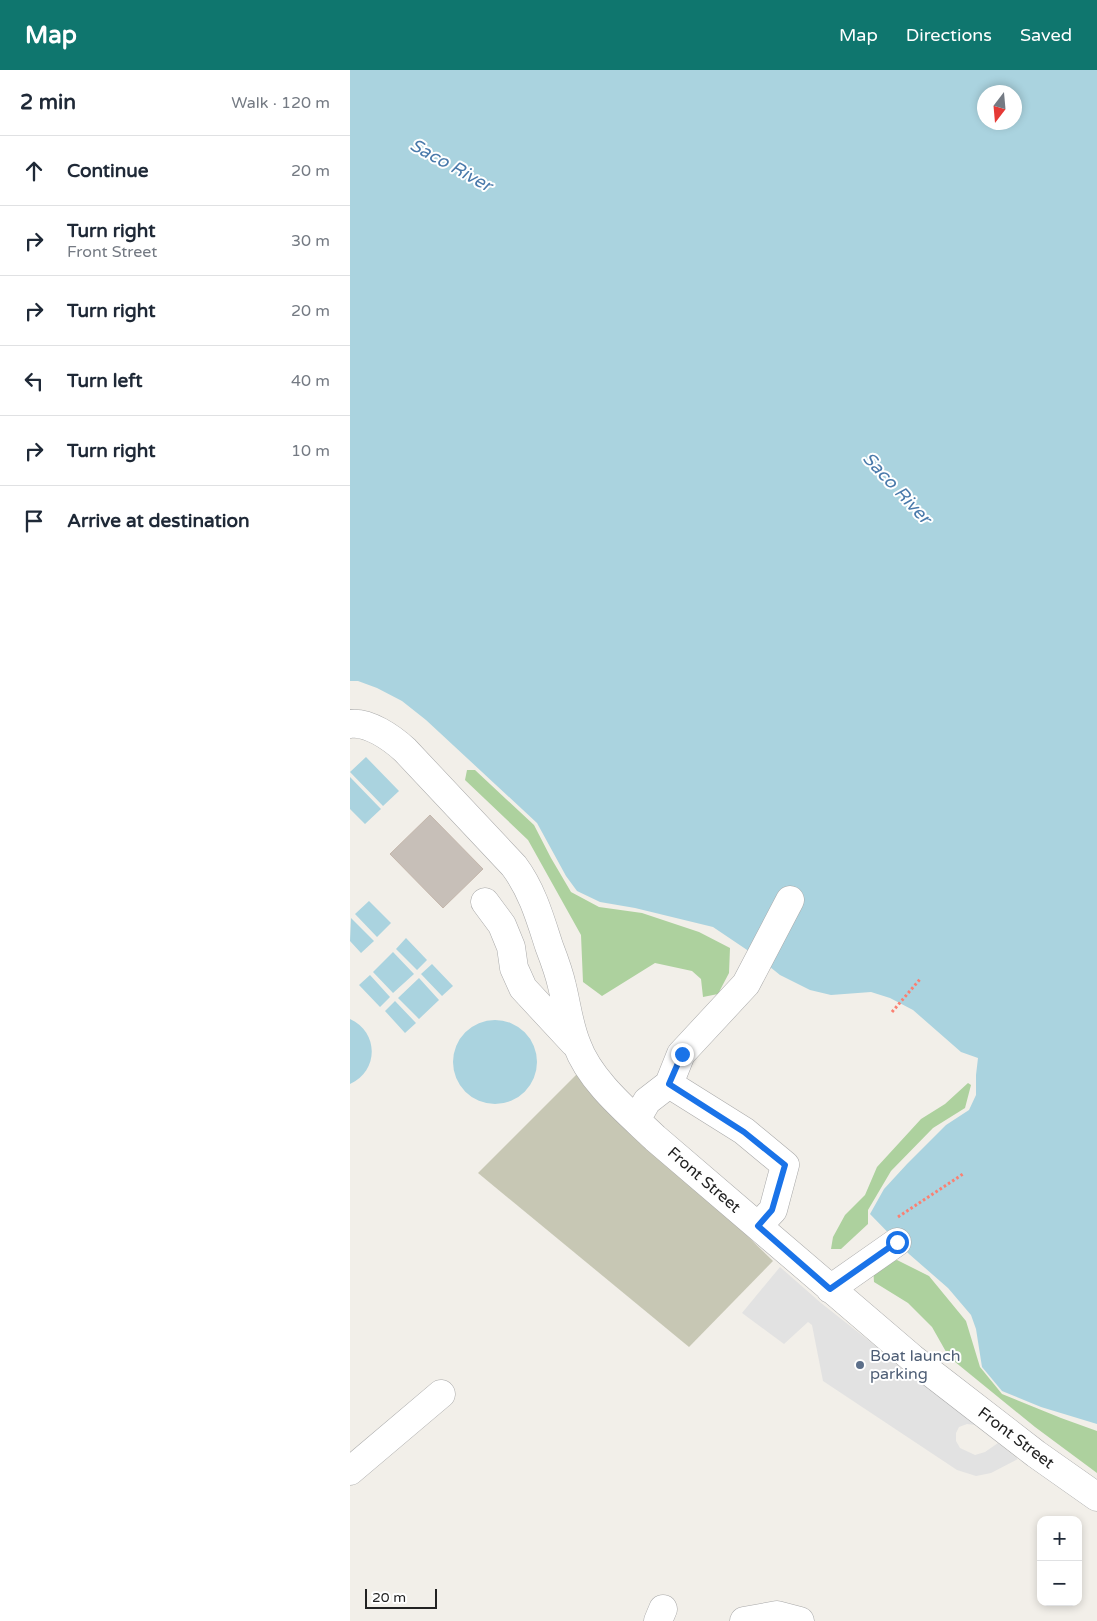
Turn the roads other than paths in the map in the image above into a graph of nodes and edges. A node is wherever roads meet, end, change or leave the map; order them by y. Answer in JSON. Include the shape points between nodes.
{"nodes":[{"id":1,"x":350,"y":724,"type":"edge"},
{"id":2,"x":790,"y":900,"type":"dead end"},
{"id":3,"x":485,"y":902,"type":"dead end"},
{"id":4,"x":577,"y":1046,"type":"junction"},
{"id":5,"x":669,"y":1084,"type":"junction"},
{"id":6,"x":636,"y":1120,"type":"junction"},
{"id":7,"x":758,"y":1226,"type":"junction"},
{"id":8,"x":897,"y":1230,"type":"road end"},
{"id":9,"x":830,"y":1289,"type":"junction"},
{"id":10,"x":441,"y":1394,"type":"dead end"},
{"id":11,"x":350,"y":1471,"type":"edge"},
{"id":12,"x":1097,"y":1497,"type":"edge"},
{"id":13,"x":744,"y":1621,"type":"edge"},
{"id":14,"x":800,"y":1621,"type":"edge"}],
"edges":[{"from":1,"to":4,"type":"street","via":[[367,726],[399,744],[524,880],[534,899],[562,984]]},
{"from":2,"to":5,"type":"street","via":[[746,984],[682,1054]]},
{"from":3,"to":4,"type":"street","via":[[502,925],[523,988]]},
{"from":4,"to":6,"type":"street","name":"Front Street","via":[[599,1081]]},
{"from":5,"to":6,"type":"street","via":[[647,1101]]},
{"from":5,"to":7,"type":"street","via":[[744,1132],[785,1165],[772,1210]]},
{"from":6,"to":7,"type":"street","name":"Front Street"},
{"from":7,"to":9,"type":"street","name":"Front Street"},
{"from":8,"to":9,"type":"street"},
{"from":9,"to":12,"type":"street","name":"Front Street","via":[[927,1370]]},
{"from":10,"to":11,"type":"street"},
{"from":13,"to":14,"type":"street","via":[[777,1615]]}]}
